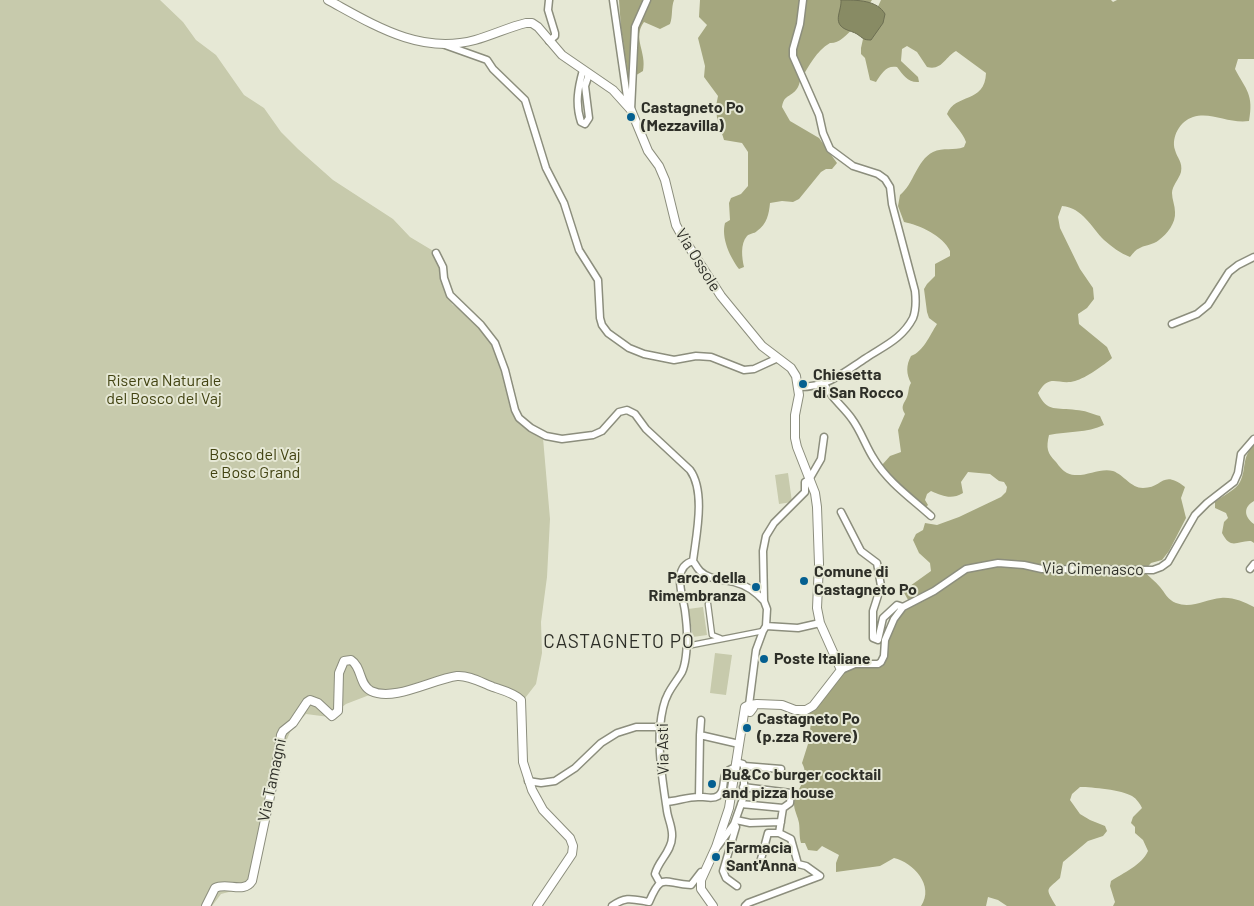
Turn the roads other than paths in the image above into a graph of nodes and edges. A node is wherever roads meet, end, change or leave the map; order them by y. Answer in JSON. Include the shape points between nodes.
{"nodes":[{"id":1,"x":328,"y":0,"type":"edge"},
{"id":2,"x":549,"y":0,"type":"edge"},
{"id":3,"x":613,"y":0,"type":"edge"},
{"id":4,"x":647,"y":0,"type":"edge"},
{"id":5,"x":804,"y":0,"type":"edge"},
{"id":6,"x":549,"y":41,"type":"junction"},
{"id":7,"x":441,"y":43,"type":"junction"},
{"id":8,"x":586,"y":72,"type":"junction"},
{"id":9,"x":629,"y":107,"type":"junction"},
{"id":10,"x":436,"y":253,"type":"dead end"},
{"id":11,"x":1254,"y":257,"type":"edge"},
{"id":12,"x":1172,"y":324,"type":"dead end"},
{"id":13,"x":778,"y":358,"type":"junction"},
{"id":14,"x":824,"y":383,"type":"junction"},
{"id":15,"x":799,"y":387,"type":"junction"},
{"id":16,"x":824,"y":437,"type":"dead end"},
{"id":17,"x":1254,"y":439,"type":"edge"},
{"id":18,"x":810,"y":478,"type":"junction"},
{"id":19,"x":842,"y":512,"type":"dead end"},
{"id":20,"x":931,"y":516,"type":"dead end"},
{"id":21,"x":693,"y":561,"type":"junction"},
{"id":22,"x":764,"y":601,"type":"junction"},
{"id":23,"x":708,"y":604,"type":"dead end"},
{"id":24,"x":903,"y":607,"type":"junction"},
{"id":25,"x":820,"y":623,"type":"junction"},
{"id":26,"x":764,"y":629,"type":"junction"},
{"id":27,"x":721,"y":639,"type":"junction"},
{"id":28,"x":687,"y":646,"type":"junction"},
{"id":29,"x":841,"y":670,"type":"junction"},
{"id":30,"x":749,"y":708,"type":"junction"},
{"id":31,"x":701,"y":720,"type":"dead end"},
{"id":32,"x":660,"y":727,"type":"junction"},
{"id":33,"x":700,"y":735,"type":"junction"},
{"id":34,"x":739,"y":744,"type":"junction"},
{"id":35,"x":736,"y":765,"type":"junction"},
{"id":36,"x":744,"y":766,"type":"junction"},
{"id":37,"x":781,"y":769,"type":"dead end"},
{"id":38,"x":528,"y":780,"type":"junction"},
{"id":39,"x":743,"y":787,"type":"junction"},
{"id":40,"x":699,"y":797,"type":"junction"},
{"id":41,"x":666,"y":802,"type":"junction"},
{"id":42,"x":741,"y":804,"type":"junction"},
{"id":43,"x":784,"y":808,"type":"junction"},
{"id":44,"x":735,"y":822,"type":"junction"},
{"id":45,"x":781,"y":822,"type":"junction"},
{"id":46,"x":779,"y":833,"type":"junction"},
{"id":47,"x":716,"y":848,"type":"junction"},
{"id":48,"x":761,"y":859,"type":"dead end"},
{"id":49,"x":704,"y":873,"type":"junction"},
{"id":50,"x":660,"y":883,"type":"junction"},
{"id":51,"x":736,"y":886,"type":"dead end"},
{"id":52,"x":650,"y":904,"type":"edge"},
{"id":53,"x":206,"y":906,"type":"edge"},
{"id":54,"x":537,"y":906,"type":"edge"},
{"id":55,"x":612,"y":906,"type":"edge"},
{"id":56,"x":714,"y":906,"type":"edge"},
{"id":57,"x":745,"y":906,"type":"edge"}],
"edges":[{"from":1,"to":7,"type":"street","via":[[396,35]]},
{"from":2,"to":6,"type":"street","via":[[548,10],[555,36]]},
{"from":3,"to":9,"type":"street"},
{"from":4,"to":9,"type":"street","via":[[635,27]]},
{"from":5,"to":14,"type":"street","via":[[793,56],[830,148],[854,166],[878,174],[890,187],[916,291],[913,318],[894,342]]},
{"from":6,"to":7,"type":"street","name":"Via Ossole","via":[[532,23],[516,25],[475,40]]},
{"from":6,"to":8,"type":"street","name":"Via Ossole","via":[[562,56]]},
{"from":7,"to":13,"type":"street","via":[[487,60],[525,100],[546,168],[564,203],[579,250],[598,280],[600,318],[608,332],[629,348],[674,360],[711,357],[744,370]]},
{"from":8,"to":8,"type":"street","via":[[576,97],[579,117],[585,124],[589,118]]},
{"from":8,"to":9,"type":"street","name":"Via Ossole","via":[[613,90]]},
{"from":9,"to":13,"type":"street","name":"Via Ossole","via":[[648,151],[660,166],[682,236],[721,296],[762,346]]},
{"from":10,"to":21,"type":"street","via":[[450,295],[482,325],[495,344],[519,418],[546,436],[562,439],[602,431],[619,412],[627,410],[635,414],[646,429],[690,470],[698,498]]},
{"from":11,"to":12,"type":"street","via":[[1229,272],[1208,304],[1197,314]]},
{"from":13,"to":15,"type":"street","name":"Via Ossole","via":[[791,368]]},
{"from":14,"to":15,"type":"street"},
{"from":14,"to":20,"type":"street","via":[[827,391],[855,422],[886,476]]},
{"from":15,"to":18,"type":"street","via":[[795,438]]},
{"from":16,"to":18,"type":"street","via":[[821,459]]},
{"from":17,"to":24,"type":"street","name":"Via Cimenasco","via":[[1242,454],[1234,482],[1195,515],[1168,562],[1161,567],[1153,570],[1042,569],[998,563],[966,569]]},
{"from":18,"to":22,"type":"street","via":[[805,482],[806,492],[774,523],[766,536],[763,551]]},
{"from":18,"to":25,"type":"street","via":[[817,507],[819,564],[816,598]]},
{"from":19,"to":24,"type":"street","name":"Via Cimenasco","via":[[861,551],[877,563],[881,586],[873,611],[873,638],[878,640],[883,618],[897,605]]},
{"from":21,"to":22,"type":"street","via":[[706,575],[747,587]]},
{"from":21,"to":28,"type":"street","name":"Via Asti","via":[[684,568],[679,586],[685,610]]},
{"from":22,"to":26,"type":"street","via":[[767,609]]},
{"from":23,"to":27,"type":"street","via":[[712,634]]},
{"from":24,"to":29,"type":"street","name":"Via Cimenasco","via":[[885,640],[881,662],[855,664]]},
{"from":25,"to":26,"type":"street","via":[[798,628]]},
{"from":25,"to":29,"type":"street"},
{"from":26,"to":27,"type":"street"},
{"from":26,"to":30,"type":"street","via":[[756,650]]},
{"from":27,"to":28,"type":"street"},
{"from":28,"to":32,"type":"street","name":"Via Asti","via":[[683,670],[667,695]]},
{"from":29,"to":30,"type":"street","via":[[809,709],[803,711],[782,705]]},
{"from":30,"to":34,"type":"street"},
{"from":31,"to":33,"type":"street"},
{"from":32,"to":38,"type":"street","via":[[636,727],[617,733],[555,782]]},
{"from":32,"to":41,"type":"street","name":"Via Asti"},
{"from":33,"to":34,"type":"street"},
{"from":33,"to":40,"type":"street"},
{"from":34,"to":35,"type":"street"},
{"from":35,"to":36,"type":"street"},
{"from":35,"to":40,"type":"street","via":[[726,772],[719,796]]},
{"from":35,"to":47,"type":"street","via":[[729,808]]},
{"from":36,"to":37,"type":"street"},
{"from":36,"to":39,"type":"street"},
{"from":38,"to":53,"type":"street","name":"Via Tamagni","via":[[523,762],[522,708],[518,696],[458,676],[397,692],[375,692],[365,685],[356,663],[344,661],[339,673],[338,711],[332,716],[310,700],[281,735],[250,885],[244,888],[220,885]]},
{"from":38,"to":54,"type":"street","via":[[543,810],[570,838],[573,846],[572,854]]},
{"from":39,"to":42,"type":"street"},
{"from":39,"to":43,"type":"street","via":[[791,792],[790,803]]},
{"from":40,"to":41,"type":"street"},
{"from":41,"to":50,"type":"street","name":"Via Asti","via":[[672,837],[656,869]]},
{"from":42,"to":43,"type":"street"},
{"from":42,"to":44,"type":"street"},
{"from":43,"to":45,"type":"street"},
{"from":44,"to":45,"type":"street"},
{"from":44,"to":47,"type":"street"},
{"from":44,"to":51,"type":"street","via":[[723,871]]},
{"from":45,"to":46,"type":"street"},
{"from":46,"to":48,"type":"street","via":[[768,833]]},
{"from":46,"to":57,"type":"street","via":[[791,839],[798,864],[820,876]]},
{"from":47,"to":49,"type":"street"},
{"from":49,"to":50,"type":"street","via":[[700,872],[690,884]]},
{"from":49,"to":56,"type":"street","via":[[701,889]]},
{"from":50,"to":52,"type":"street","via":[[655,887]]},
{"from":52,"to":55,"type":"street","via":[[622,899]]}]}
